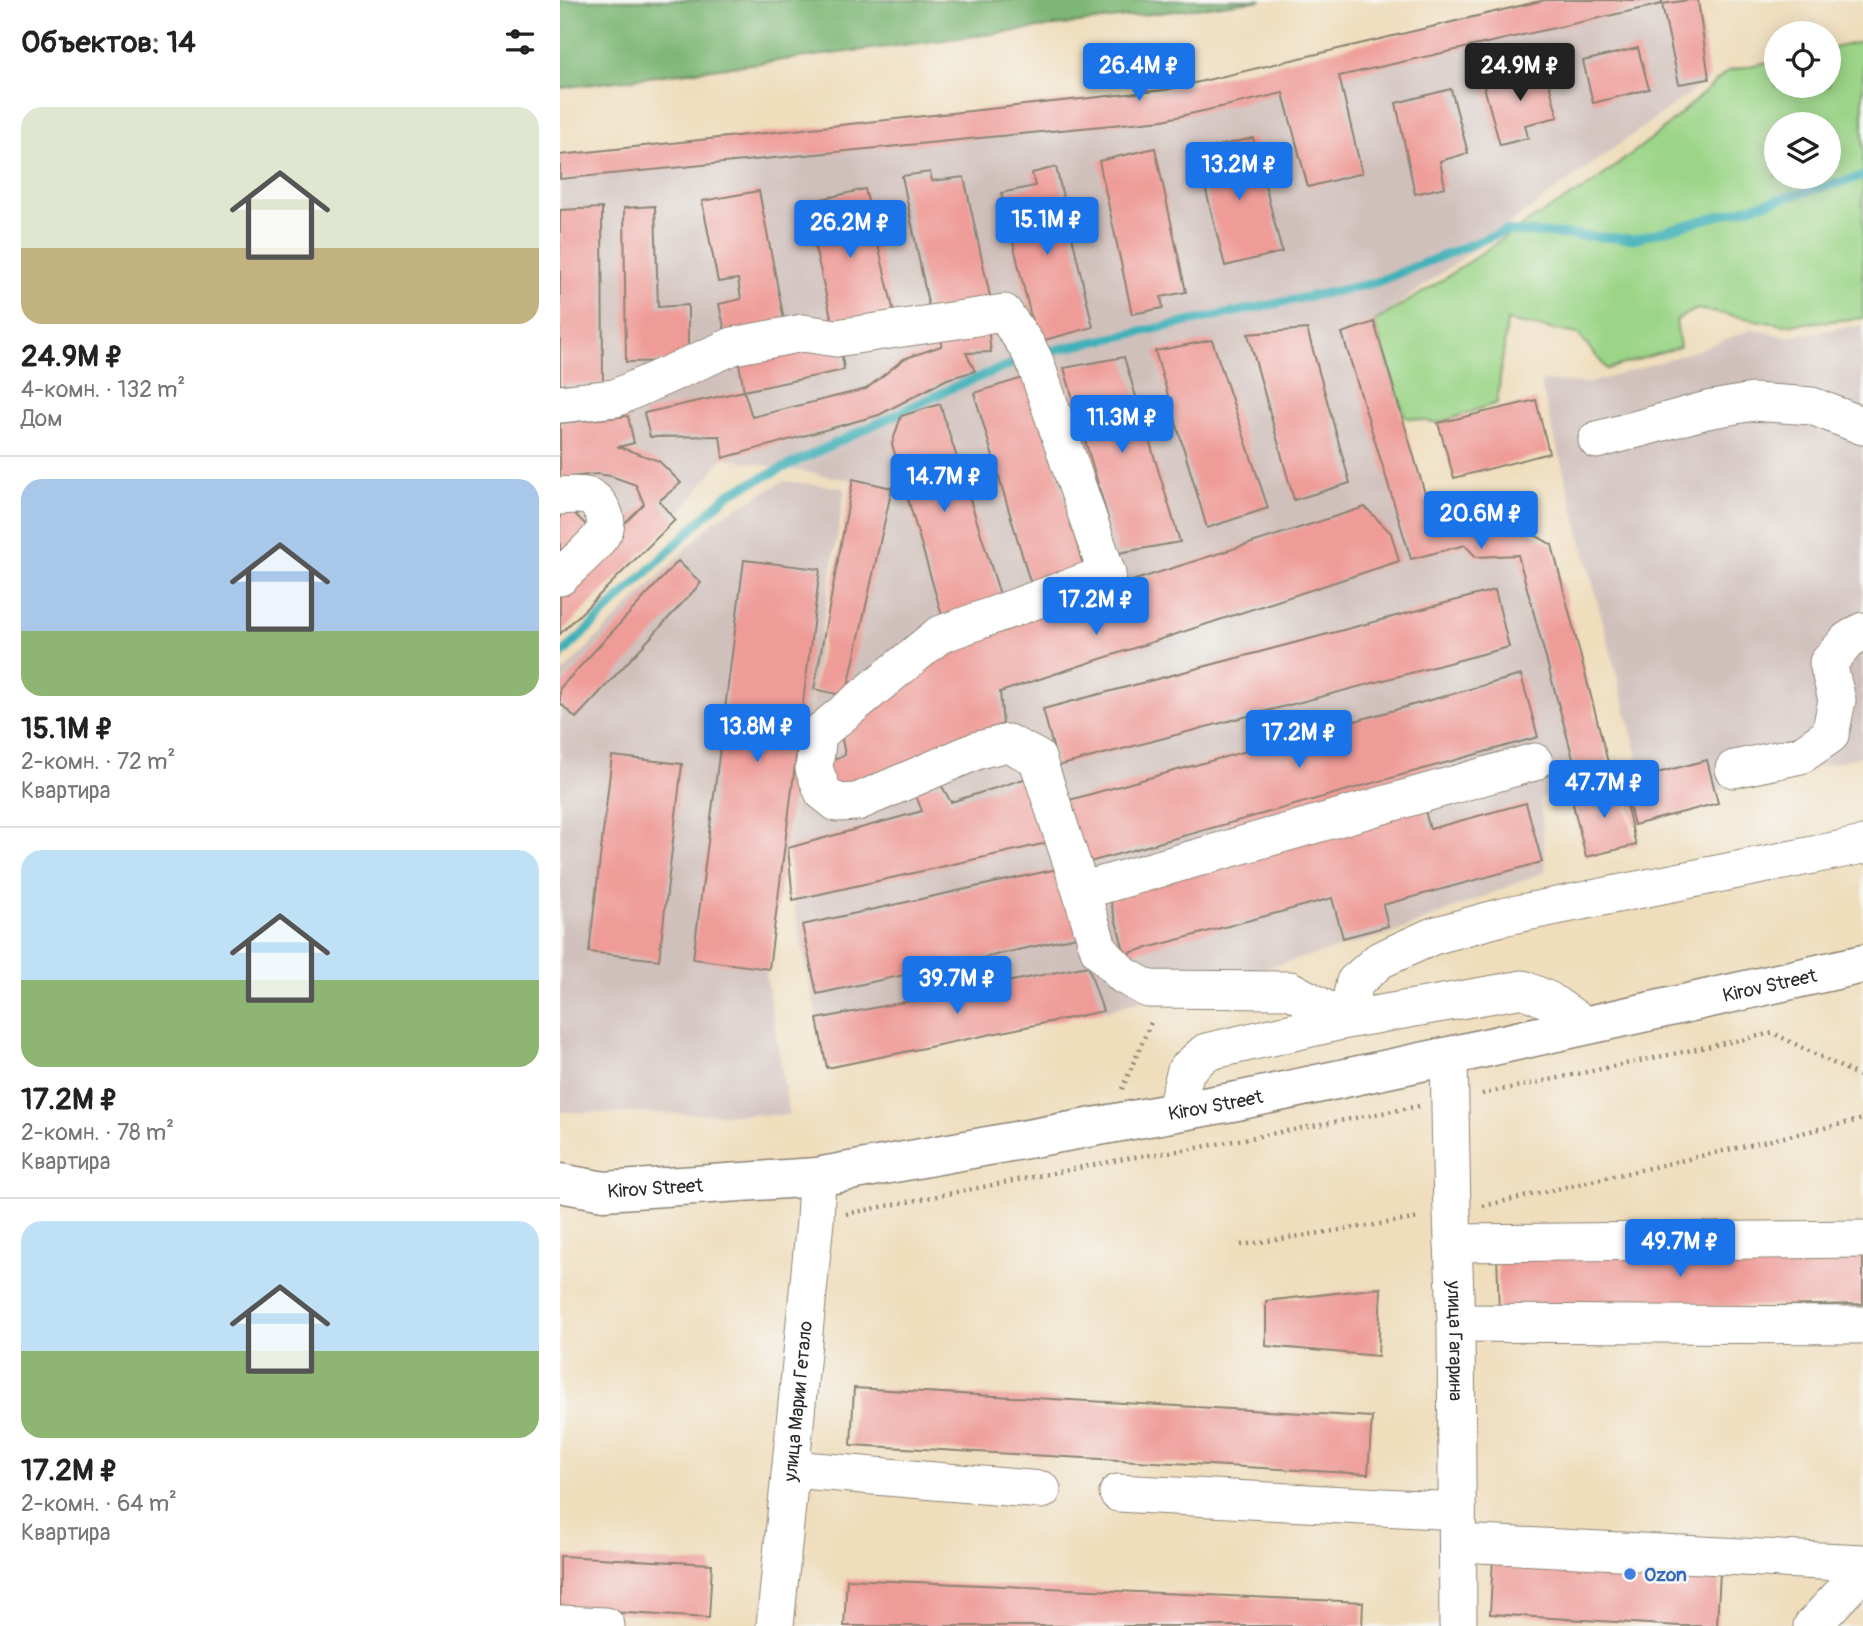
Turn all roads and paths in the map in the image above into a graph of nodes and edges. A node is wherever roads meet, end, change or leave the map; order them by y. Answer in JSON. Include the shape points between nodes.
{"nodes":[{"id":1,"x":560,"y":404,"type":"edge"},
{"id":2,"x":1863,"y":426,"type":"edge"},
{"id":3,"x":1597,"y":440,"type":"dead end"},
{"id":4,"x":560,"y":496,"type":"edge"},
{"id":5,"x":560,"y":578,"type":"edge"},
{"id":6,"x":1863,"y":631,"type":"edge"},
{"id":7,"x":1534,"y":762,"type":"dead end"},
{"id":8,"x":1734,"y":769,"type":"dead end"},
{"id":9,"x":1863,"y":845,"type":"edge"},
{"id":10,"x":1081,"y":891,"type":"junction"},
{"id":11,"x":1863,"y":964,"type":"edge"},
{"id":12,"x":1166,"y":989,"type":"junction"},
{"id":13,"x":1346,"y":1020,"type":"junction"},
{"id":14,"x":1584,"y":1025,"type":"junction"},
{"id":15,"x":1449,"y":1056,"type":"junction"},
{"id":16,"x":1863,"y":1078,"type":"edge"},
{"id":17,"x":1450,"y":1100,"type":"junction"},
{"id":18,"x":1175,"y":1112,"type":"junction"},
{"id":19,"x":1863,"y":1119,"type":"edge"},
{"id":20,"x":1126,"y":1140,"type":"junction"},
{"id":21,"x":817,"y":1177,"type":"junction"},
{"id":22,"x":560,"y":1183,"type":"edge"},
{"id":23,"x":815,"y":1221,"type":"junction"},
{"id":24,"x":1452,"y":1228,"type":"junction"},
{"id":25,"x":1863,"y":1239,"type":"edge"},
{"id":26,"x":1241,"y":1245,"type":"dead end"},
{"id":27,"x":1456,"y":1323,"type":"junction"},
{"id":28,"x":1863,"y":1325,"type":"edge"},
{"id":29,"x":791,"y":1469,"type":"junction"},
{"id":30,"x":1042,"y":1490,"type":"dead end"},
{"id":31,"x":1118,"y":1493,"type":"dead end"},
{"id":32,"x":1458,"y":1527,"type":"junction"},
{"id":33,"x":1863,"y":1563,"type":"edge"},
{"id":34,"x":1863,"y":1572,"type":"edge"},
{"id":35,"x":560,"y":1624,"type":"edge"},
{"id":36,"x":606,"y":1626,"type":"edge"},
{"id":37,"x":775,"y":1626,"type":"edge"},
{"id":38,"x":1458,"y":1626,"type":"edge"},
{"id":39,"x":1812,"y":1626,"type":"edge"}],
"edges":[{"from":1,"to":10,"type":"street","via":[[615,398],[733,346],[803,332],[836,338],[1004,313],[1031,354],[1107,574],[939,635],[818,734],[814,769],[823,792],[837,803],[857,802],[978,750],[1008,743],[1037,758]]},
{"from":2,"to":3,"type":"street","via":[[1812,406],[1754,401]]},
{"from":4,"to":5,"type":"street","via":[[588,495],[605,515],[606,528]]},
{"from":6,"to":8,"type":"street","via":[[1828,663],[1838,700],[1830,735],[1801,755]]},
{"from":7,"to":10,"type":"street"},
{"from":9,"to":13,"type":"street","via":[[1502,917],[1433,936],[1380,960],[1354,982]]},
{"from":10,"to":12,"type":"street","via":[[1099,950],[1123,975],[1148,989]]},
{"from":11,"to":14,"type":"main road","name":"Kirov Street"},
{"from":12,"to":13,"type":"street","via":[[1290,990]]},
{"from":12,"to":20,"type":"path","via":[[1119,1096]]},
{"from":13,"to":14,"type":"street","via":[[1523,989]]},
{"from":13,"to":18,"type":"street","via":[[1206,1052],[1186,1070]]},
{"from":14,"to":15,"type":"main road","name":"Kirov Street"},
{"from":15,"to":17,"type":"street","name":"улица Гагарина"},
{"from":15,"to":18,"type":"main road","name":"Kirov Street"},
{"from":16,"to":17,"type":"path","via":[[1773,1033]]},
{"from":17,"to":20,"type":"path","via":[[1205,1147]]},
{"from":17,"to":24,"type":"street","name":"улица Гагарина"},
{"from":18,"to":20,"type":"main road","name":"Kirov Street"},
{"from":19,"to":24,"type":"path"},
{"from":20,"to":21,"type":"main road","name":"Kirov Street"},
{"from":20,"to":23,"type":"path"},
{"from":21,"to":22,"type":"main road","name":"Kirov Street","via":[[604,1191]]},
{"from":21,"to":23,"type":"street","name":"улица Марии Гетало"},
{"from":23,"to":29,"type":"street","name":"улица Марии Гетало"},
{"from":24,"to":25,"type":"street"},
{"from":24,"to":26,"type":"path"},
{"from":24,"to":27,"type":"street","name":"улица Гагарина"},
{"from":27,"to":28,"type":"street"},
{"from":27,"to":32,"type":"street","name":"улица Гагарина"},
{"from":29,"to":30,"type":"street"},
{"from":29,"to":37,"type":"street","name":"улица Марии Гетало"},
{"from":31,"to":32,"type":"street"},
{"from":32,"to":33,"type":"street"},
{"from":32,"to":38,"type":"street","name":"улица Гагарина"},
{"from":34,"to":39,"type":"street"},
{"from":35,"to":36,"type":"street"}]}
